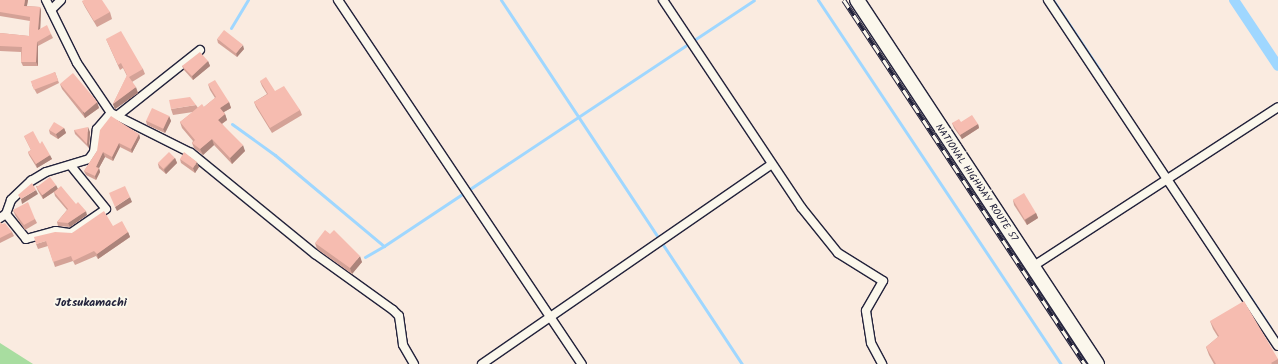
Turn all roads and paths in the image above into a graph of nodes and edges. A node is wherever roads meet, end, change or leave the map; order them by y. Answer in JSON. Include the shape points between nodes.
{"nodes":[{"id":1,"x":46,"y":0,"type":"edge"},
{"id":2,"x":61,"y":0,"type":"edge"},
{"id":3,"x":338,"y":0,"type":"edge"},
{"id":4,"x":663,"y":0,"type":"edge"},
{"id":5,"x":857,"y":0,"type":"edge"},
{"id":6,"x":1048,"y":0,"type":"edge"},
{"id":7,"x":51,"y":10,"type":"junction"},
{"id":8,"x":200,"y":50,"type":"dead end"},
{"id":9,"x":1278,"y":107,"type":"edge"},
{"id":10,"x":114,"y":114,"type":"junction"},
{"id":11,"x":771,"y":165,"type":"junction"},
{"id":12,"x":71,"y":166,"type":"junction"},
{"id":13,"x":1167,"y":180,"type":"junction"},
{"id":14,"x":3,"y":216,"type":"edge"},
{"id":15,"x":1032,"y":267,"type":"junction"},
{"id":16,"x":551,"y":318,"type":"junction"},
{"id":17,"x":1278,"y":346,"type":"edge"},
{"id":18,"x":414,"y":364,"type":"edge"},
{"id":19,"x":482,"y":364,"type":"edge"},
{"id":20,"x":582,"y":364,"type":"edge"},
{"id":21,"x":882,"y":364,"type":"edge"},
{"id":22,"x":1097,"y":364,"type":"edge"}],
"edges":[{"from":1,"to":7,"type":"street"},
{"from":2,"to":7,"type":"street"},
{"from":3,"to":16,"type":"street"},
{"from":4,"to":11,"type":"street"},
{"from":5,"to":15,"type":"highway","name":"NATIONAL HIGHWAY ROUTE 57"},
{"from":6,"to":13,"type":"street"},
{"from":7,"to":10,"type":"street","via":[[76,62]]},
{"from":8,"to":10,"type":"street"},
{"from":9,"to":13,"type":"street"},
{"from":10,"to":12,"type":"street","via":[[97,129],[94,152],[82,163]]},
{"from":10,"to":18,"type":"street","via":[[191,153],[315,254],[393,310],[399,316],[403,346]]},
{"from":11,"to":16,"type":"street"},
{"from":11,"to":21,"type":"street","via":[[838,253],[883,281],[866,312],[871,343]]},
{"from":12,"to":14,"type":"street","via":[[46,172],[31,181],[11,200]]},
{"from":12,"to":14,"type":"street","via":[[106,209],[71,233],[56,231],[26,239]]},
{"from":13,"to":15,"type":"street"},
{"from":13,"to":17,"type":"street"},
{"from":15,"to":22,"type":"highway","name":"NATIONAL HIGHWAY ROUTE 57"},
{"from":16,"to":19,"type":"street"},
{"from":16,"to":20,"type":"street"}]}
